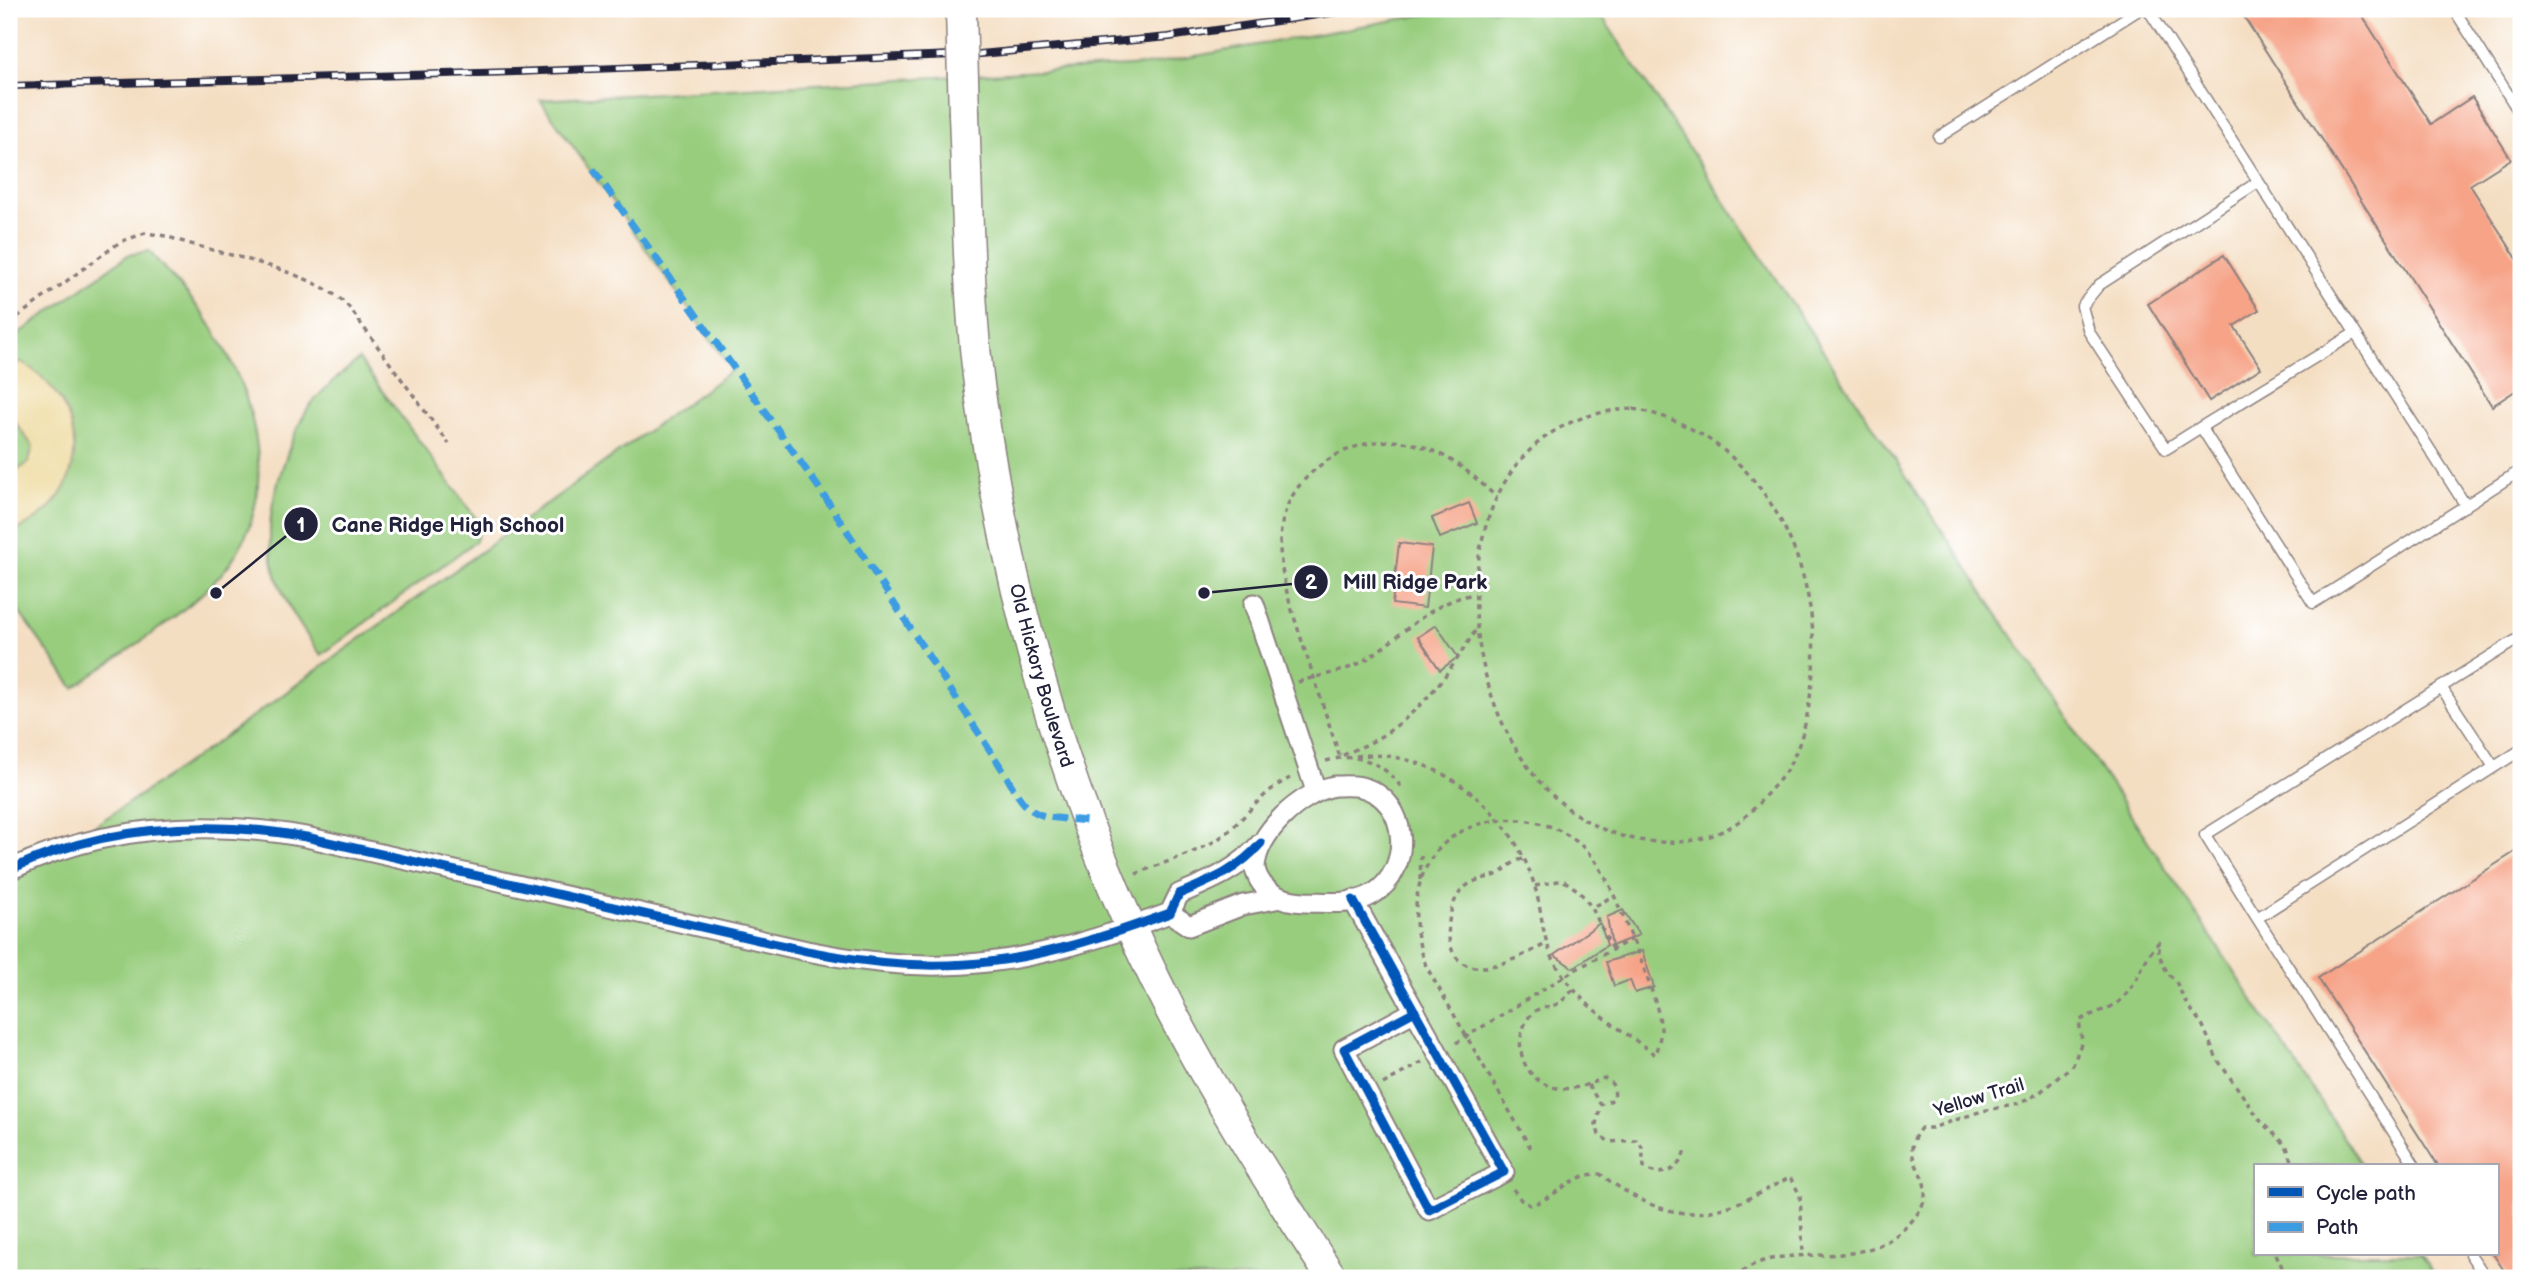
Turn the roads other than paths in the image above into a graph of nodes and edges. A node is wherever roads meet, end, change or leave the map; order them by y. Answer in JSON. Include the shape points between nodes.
{"nodes":[{"id":1,"x":961,"y":9,"type":"edge"},
{"id":2,"x":2140,"y":9,"type":"edge"},
{"id":3,"x":2148,"y":9,"type":"edge"},
{"id":4,"x":2454,"y":9,"type":"edge"},
{"id":5,"x":2516,"y":9,"type":"edge"},
{"id":6,"x":2521,"y":16,"type":"edge"},
{"id":7,"x":2521,"y":115,"type":"edge"},
{"id":8,"x":1939,"y":137,"type":"dead end"},
{"id":9,"x":2258,"y":182,"type":"junction"},
{"id":10,"x":2355,"y":333,"type":"junction"},
{"id":11,"x":2202,"y":426,"type":"junction"},
{"id":12,"x":2521,"y":470,"type":"edge"},
{"id":13,"x":2466,"y":506,"type":"junction"},
{"id":14,"x":1254,"y":604,"type":"dead end"},
{"id":15,"x":2521,"y":637,"type":"edge"},
{"id":16,"x":2441,"y":687,"type":"junction"},
{"id":17,"x":2521,"y":750,"type":"edge"},
{"id":18,"x":2494,"y":767,"type":"junction"},
{"id":19,"x":1316,"y":791,"type":"junction"},
{"id":20,"x":1261,"y":843,"type":"junction"},
{"id":21,"x":9,"y":870,"type":"edge"},
{"id":22,"x":1281,"y":898,"type":"junction"},
{"id":23,"x":1353,"y":900,"type":"junction"},
{"id":24,"x":1170,"y":913,"type":"junction"},
{"id":25,"x":2257,"y":918,"type":"junction"},
{"id":26,"x":1131,"y":927,"type":"junction"},
{"id":27,"x":1415,"y":1011,"type":"junction"},
{"id":28,"x":2414,"y":1164,"type":"edge"},
{"id":29,"x":2471,"y":1256,"type":"edge"},
{"id":30,"x":1332,"y":1278,"type":"edge"},
{"id":31,"x":2486,"y":1278,"type":"edge"}],
"edges":[{"from":1,"to":26,"type":"main road","name":"Old Hickory Boulevard","bridge":true,"via":[[974,332],[1003,523],[1067,767]]},
{"from":2,"to":8,"type":"lane"},
{"from":3,"to":9,"type":"lane"},
{"from":4,"to":7,"type":"lane"},
{"from":5,"to":6,"type":"lane"},
{"from":9,"to":10,"type":"lane"},
{"from":9,"to":11,"type":"lane","via":[[2099,285],[2082,306],[2089,332],[2166,449]]},
{"from":10,"to":11,"type":"lane"},
{"from":10,"to":13,"type":"lane"},
{"from":11,"to":13,"type":"lane","via":[[2313,603]]},
{"from":12,"to":13,"type":"lane"},
{"from":14,"to":19,"type":"street"},
{"from":15,"to":16,"type":"lane"},
{"from":16,"to":18,"type":"lane"},
{"from":16,"to":25,"type":"lane","via":[[2205,835]]},
{"from":17,"to":18,"type":"lane"},
{"from":18,"to":25,"type":"lane"},
{"from":19,"to":20,"type":"street","via":[[1295,806]]},
{"from":19,"to":23,"type":"street","via":[[1334,786],[1361,788],[1387,804],[1398,821],[1401,855],[1396,871],[1372,895]]},
{"from":20,"to":22,"type":"street","via":[[1256,875],[1264,888]]},
{"from":20,"to":24,"type":"street","via":[[1226,874],[1179,894]]},
{"from":21,"to":26,"type":"street","via":[[102,837],[187,826],[241,827],[306,836],[872,963],[941,967],[1001,962]]},
{"from":22,"to":23,"type":"street"},
{"from":22,"to":24,"type":"street","via":[[1243,905],[1189,926]]},
{"from":23,"to":27,"type":"street"},
{"from":24,"to":26,"type":"street"},
{"from":25,"to":28,"type":"lane"},
{"from":26,"to":30,"type":"main road","name":"Old Hickory Boulevard","via":[[1231,1119]]},
{"from":27,"to":27,"type":"street","via":[[1344,1049],[1429,1210],[1504,1172]]},
{"from":29,"to":31,"type":"lane"}]}
